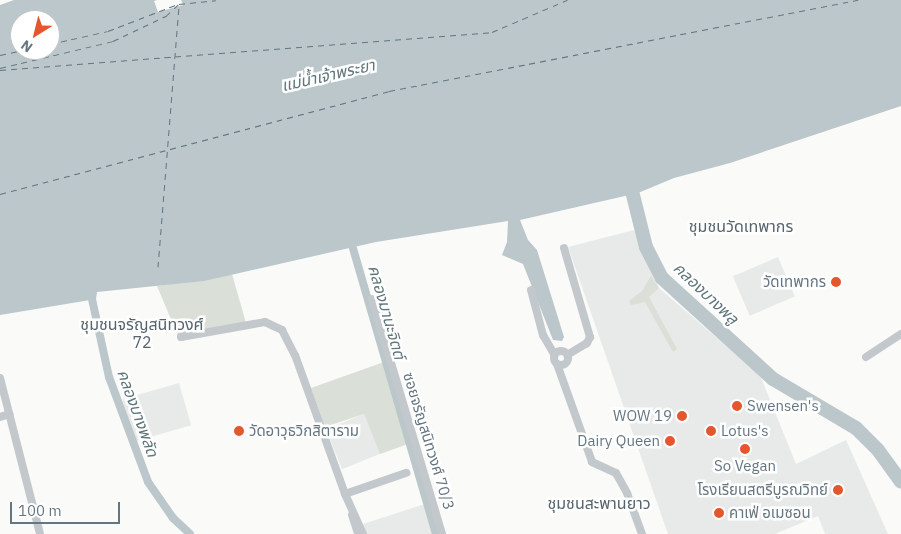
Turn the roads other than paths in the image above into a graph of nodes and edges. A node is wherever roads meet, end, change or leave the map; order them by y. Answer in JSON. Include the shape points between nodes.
{"nodes":[{"id":1,"x":564,"y":248,"type":"dead end"},
{"id":2,"x":530,"y":290,"type":"dead end"},
{"id":3,"x":372,"y":299,"type":"dead end"},
{"id":4,"x":901,"y":334,"type":"edge"},
{"id":5,"x":181,"y":337,"type":"dead end"},
{"id":6,"x":554,"y":354,"type":"junction"},
{"id":7,"x":567,"y":355,"type":"junction"},
{"id":8,"x":866,"y":357,"type":"dead end"},
{"id":9,"x":557,"y":364,"type":"junction"},
{"id":10,"x":0,"y":378,"type":"edge"},
{"id":11,"x":10,"y":414,"type":"junction"},
{"id":12,"x":0,"y":416,"type":"edge"},
{"id":13,"x":406,"y":473,"type":"dead end"},
{"id":14,"x":345,"y":494,"type":"junction"},
{"id":15,"x":351,"y":506,"type":"junction"},
{"id":16,"x":40,"y":534,"type":"edge"},
{"id":17,"x":358,"y":534,"type":"edge"},
{"id":18,"x":364,"y":534,"type":"edge"},
{"id":19,"x":442,"y":534,"type":"edge"},
{"id":20,"x":642,"y":534,"type":"edge"}],
"edges":[{"from":1,"to":7,"type":"street","via":[[590,337]]},
{"from":2,"to":6,"type":"street","via":[[543,335]]},
{"from":3,"to":19,"type":"street","name":"ซอยจรัญสนิทวงศ์ 70/3"},
{"from":4,"to":8,"type":"street"},
{"from":5,"to":14,"type":"street","via":[[255,323],[278,326],[295,356]]},
{"from":6,"to":7,"type":"street","via":[[560,351]]},
{"from":6,"to":9,"type":"street"},
{"from":7,"to":9,"type":"street","via":[[566,363]]},
{"from":9,"to":20,"type":"street","via":[[592,462],[616,473]]},
{"from":10,"to":11,"type":"street"},
{"from":11,"to":12,"type":"street"},
{"from":11,"to":16,"type":"street"},
{"from":13,"to":14,"type":"street"},
{"from":14,"to":15,"type":"street"},
{"from":15,"to":17,"type":"street"},
{"from":15,"to":18,"type":"street"}]}
